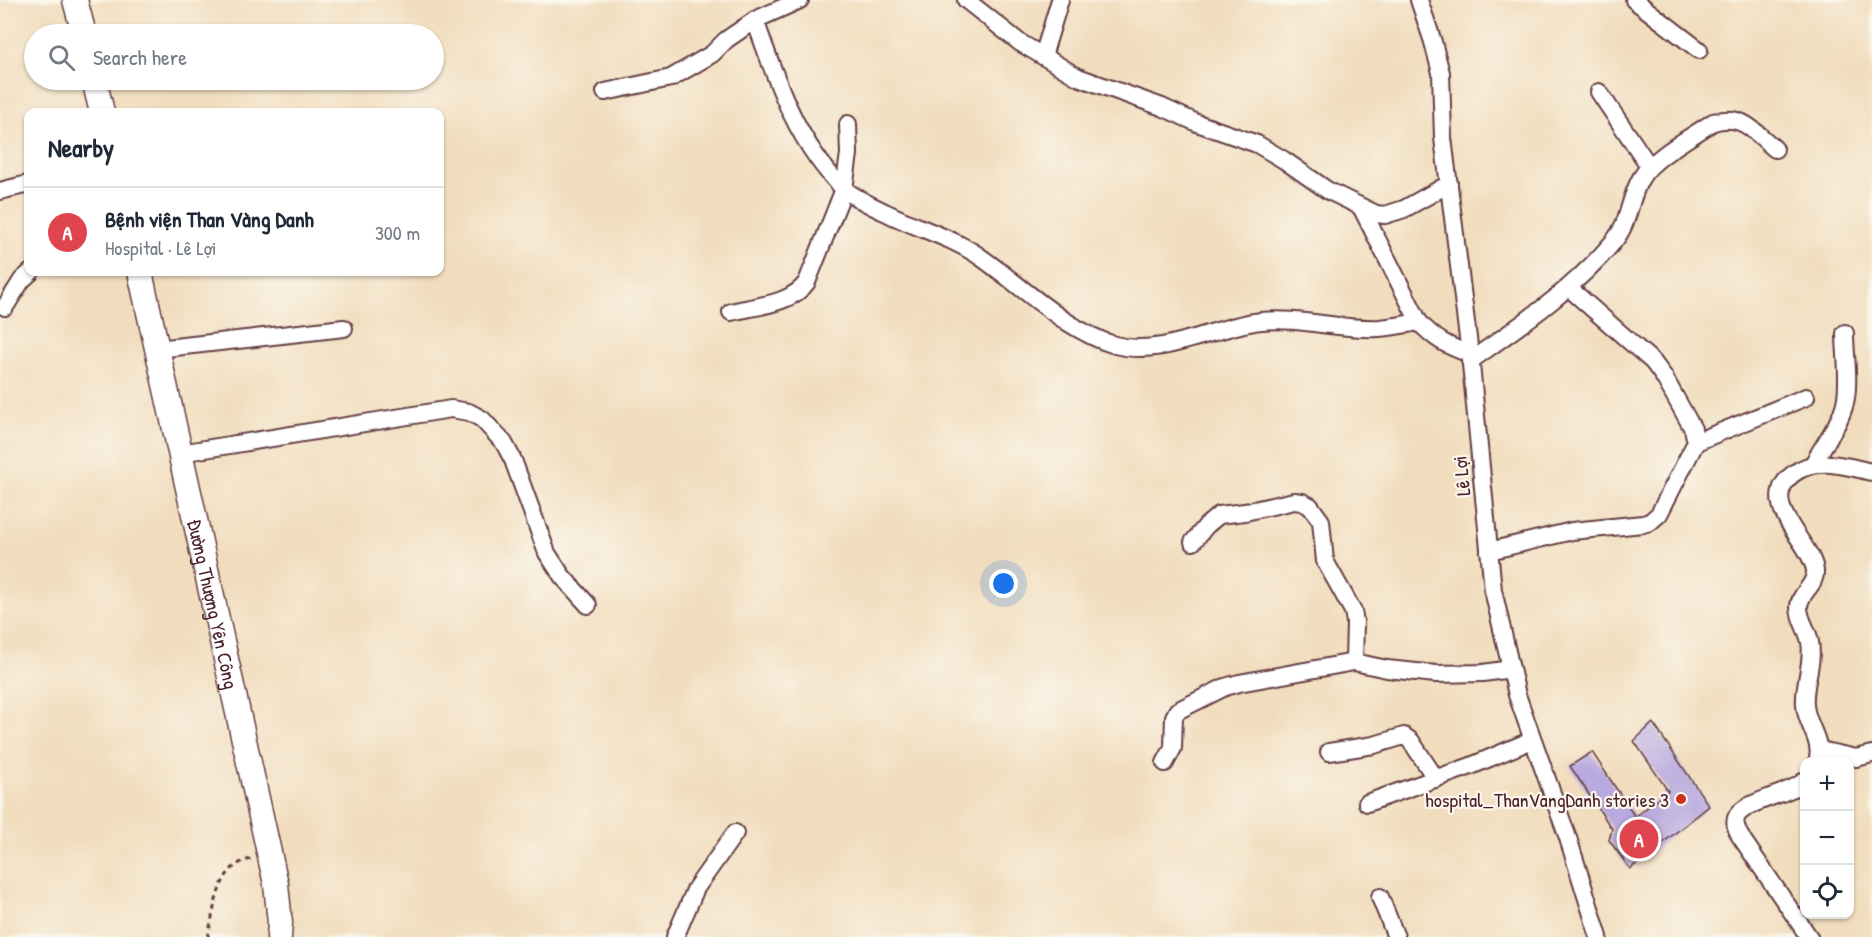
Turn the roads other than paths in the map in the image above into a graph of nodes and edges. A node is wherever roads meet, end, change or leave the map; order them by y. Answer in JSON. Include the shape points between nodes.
{"nodes":[{"id":1,"x":75,"y":0,"type":"edge"},
{"id":2,"x":800,"y":0,"type":"edge"},
{"id":3,"x":966,"y":0,"type":"edge"},
{"id":4,"x":1060,"y":0,"type":"edge"},
{"id":5,"x":1419,"y":0,"type":"edge"},
{"id":6,"x":1635,"y":0,"type":"edge"},
{"id":7,"x":755,"y":20,"type":"junction"},
{"id":8,"x":81,"y":24,"type":"edge"},
{"id":9,"x":1699,"y":50,"type":"dead end"},
{"id":10,"x":1043,"y":56,"type":"junction"},
{"id":11,"x":96,"y":90,"type":"edge"},
{"id":12,"x":606,"y":92,"type":"dead end"},
{"id":13,"x":1599,"y":92,"type":"dead end"},
{"id":14,"x":101,"y":108,"type":"edge"},
{"id":15,"x":848,"y":124,"type":"dead end"},
{"id":16,"x":1775,"y":148,"type":"dead end"},
{"id":17,"x":1649,"y":166,"type":"junction"},
{"id":18,"x":1449,"y":184,"type":"junction"},
{"id":19,"x":24,"y":185,"type":"edge"},
{"id":20,"x":844,"y":189,"type":"junction"},
{"id":21,"x":0,"y":191,"type":"edge"},
{"id":22,"x":1362,"y":209,"type":"junction"},
{"id":23,"x":26,"y":276,"type":"edge"},
{"id":24,"x":141,"y":276,"type":"edge"},
{"id":25,"x":1569,"y":288,"type":"junction"},
{"id":26,"x":5,"y":307,"type":"dead end"},
{"id":27,"x":731,"y":312,"type":"dead end"},
{"id":28,"x":1419,"y":322,"type":"junction"},
{"id":29,"x":344,"y":328,"type":"dead end"},
{"id":30,"x":1845,"y":333,"type":"dead end"},
{"id":31,"x":157,"y":349,"type":"junction"},
{"id":32,"x":1470,"y":358,"type":"junction"},
{"id":33,"x":1806,"y":398,"type":"dead end"},
{"id":34,"x":1696,"y":442,"type":"junction"},
{"id":35,"x":180,"y":453,"type":"junction"},
{"id":36,"x":1812,"y":464,"type":"junction"},
{"id":37,"x":1872,"y":472,"type":"edge"},
{"id":38,"x":1193,"y":542,"type":"dead end"},
{"id":39,"x":1489,"y":551,"type":"junction"},
{"id":40,"x":588,"y":605,"type":"dead end"},
{"id":41,"x":1354,"y":662,"type":"junction"},
{"id":42,"x":1511,"y":669,"type":"junction"},
{"id":43,"x":1532,"y":740,"type":"junction"},
{"id":44,"x":1329,"y":752,"type":"dead end"},
{"id":45,"x":1872,"y":754,"type":"edge"},
{"id":46,"x":1818,"y":756,"type":"edge"},
{"id":47,"x":1165,"y":763,"type":"dead end"},
{"id":48,"x":1436,"y":779,"type":"junction"},
{"id":49,"x":1800,"y":784,"type":"edge"},
{"id":50,"x":1366,"y":803,"type":"dead end"},
{"id":51,"x":735,"y":833,"type":"dead end"},
{"id":52,"x":1380,"y":897,"type":"dead end"},
{"id":53,"x":279,"y":937,"type":"edge"},
{"id":54,"x":675,"y":937,"type":"edge"},
{"id":55,"x":1396,"y":937,"type":"edge"},
{"id":56,"x":1599,"y":937,"type":"edge"},
{"id":57,"x":1809,"y":937,"type":"edge"}],
"edges":[{"from":1,"to":8,"type":"main road"},
{"from":2,"to":7,"type":"street"},
{"from":3,"to":10,"type":"street"},
{"from":4,"to":10,"type":"street"},
{"from":5,"to":18,"type":"street","name":"Lê Lợi","via":[[1441,73]]},
{"from":6,"to":9,"type":"street"},
{"from":7,"to":12,"type":"street","via":[[712,54],[671,78]]},
{"from":7,"to":20,"type":"street","via":[[779,88],[814,156]]},
{"from":10,"to":22,"type":"street","via":[[1078,77],[1257,144]]},
{"from":11,"to":14,"type":"main road"},
{"from":13,"to":17,"type":"street"},
{"from":15,"to":20,"type":"street"},
{"from":16,"to":17,"type":"street","via":[[1745,123],[1724,119],[1713,122]]},
{"from":17,"to":25,"type":"street","via":[[1621,232]]},
{"from":18,"to":22,"type":"street","via":[[1385,215]]},
{"from":18,"to":32,"type":"street","name":"Lê Lợi"},
{"from":19,"to":21,"type":"street"},
{"from":20,"to":27,"type":"street","via":[[802,289],[788,298]]},
{"from":20,"to":28,"type":"street","via":[[966,248],[1058,315],[1114,344],[1162,346],[1263,321],[1378,328]]},
{"from":22,"to":28,"type":"street"},
{"from":23,"to":26,"type":"street"},
{"from":24,"to":31,"type":"main road","name":"Đường Thượng Yên Công"},
{"from":25,"to":32,"type":"street"},
{"from":25,"to":34,"type":"street","via":[[1653,362],[1693,429]]},
{"from":28,"to":32,"type":"street","via":[[1447,346]]},
{"from":29,"to":31,"type":"street"},
{"from":30,"to":36,"type":"street","via":[[1845,403]]},
{"from":31,"to":35,"type":"main road","name":"Đường Thượng Yên Công"},
{"from":32,"to":39,"type":"street","name":"Lê Lợi"},
{"from":33,"to":34,"type":"street"},
{"from":34,"to":39,"type":"street","via":[[1659,514],[1650,522],[1572,531]]},
{"from":35,"to":40,"type":"street","via":[[451,410],[469,412],[504,443],[547,553]]},
{"from":35,"to":53,"type":"main road","name":"Đường Thượng Yên Công","via":[[276,884]]},
{"from":36,"to":37,"type":"street","via":[[1836,464]]},
{"from":36,"to":46,"type":"street","via":[[1792,475],[1780,495],[1788,521],[1815,568],[1813,582],[1799,610],[1810,640],[1804,695]]},
{"from":38,"to":41,"type":"street","via":[[1220,515],[1294,501],[1310,507],[1321,521],[1328,566],[1353,611]]},
{"from":39,"to":42,"type":"street","name":"Lê Lợi","via":[[1493,590]]},
{"from":41,"to":42,"type":"street","via":[[1436,674]]},
{"from":41,"to":47,"type":"street","via":[[1239,683],[1186,706],[1175,714],[1174,744]]},
{"from":42,"to":43,"type":"street","name":"Lê Lợi"},
{"from":43,"to":48,"type":"street"},
{"from":43,"to":56,"type":"street","name":"Lê Lợi"},
{"from":44,"to":48,"type":"street","via":[[1404,736]]},
{"from":45,"to":46,"type":"street","via":[[1856,758]]},
{"from":48,"to":50,"type":"street"},
{"from":49,"to":57,"type":"street","via":[[1747,807],[1735,819],[1740,836]]},
{"from":51,"to":54,"type":"street","via":[[696,888]]},
{"from":52,"to":55,"type":"street"}]}
